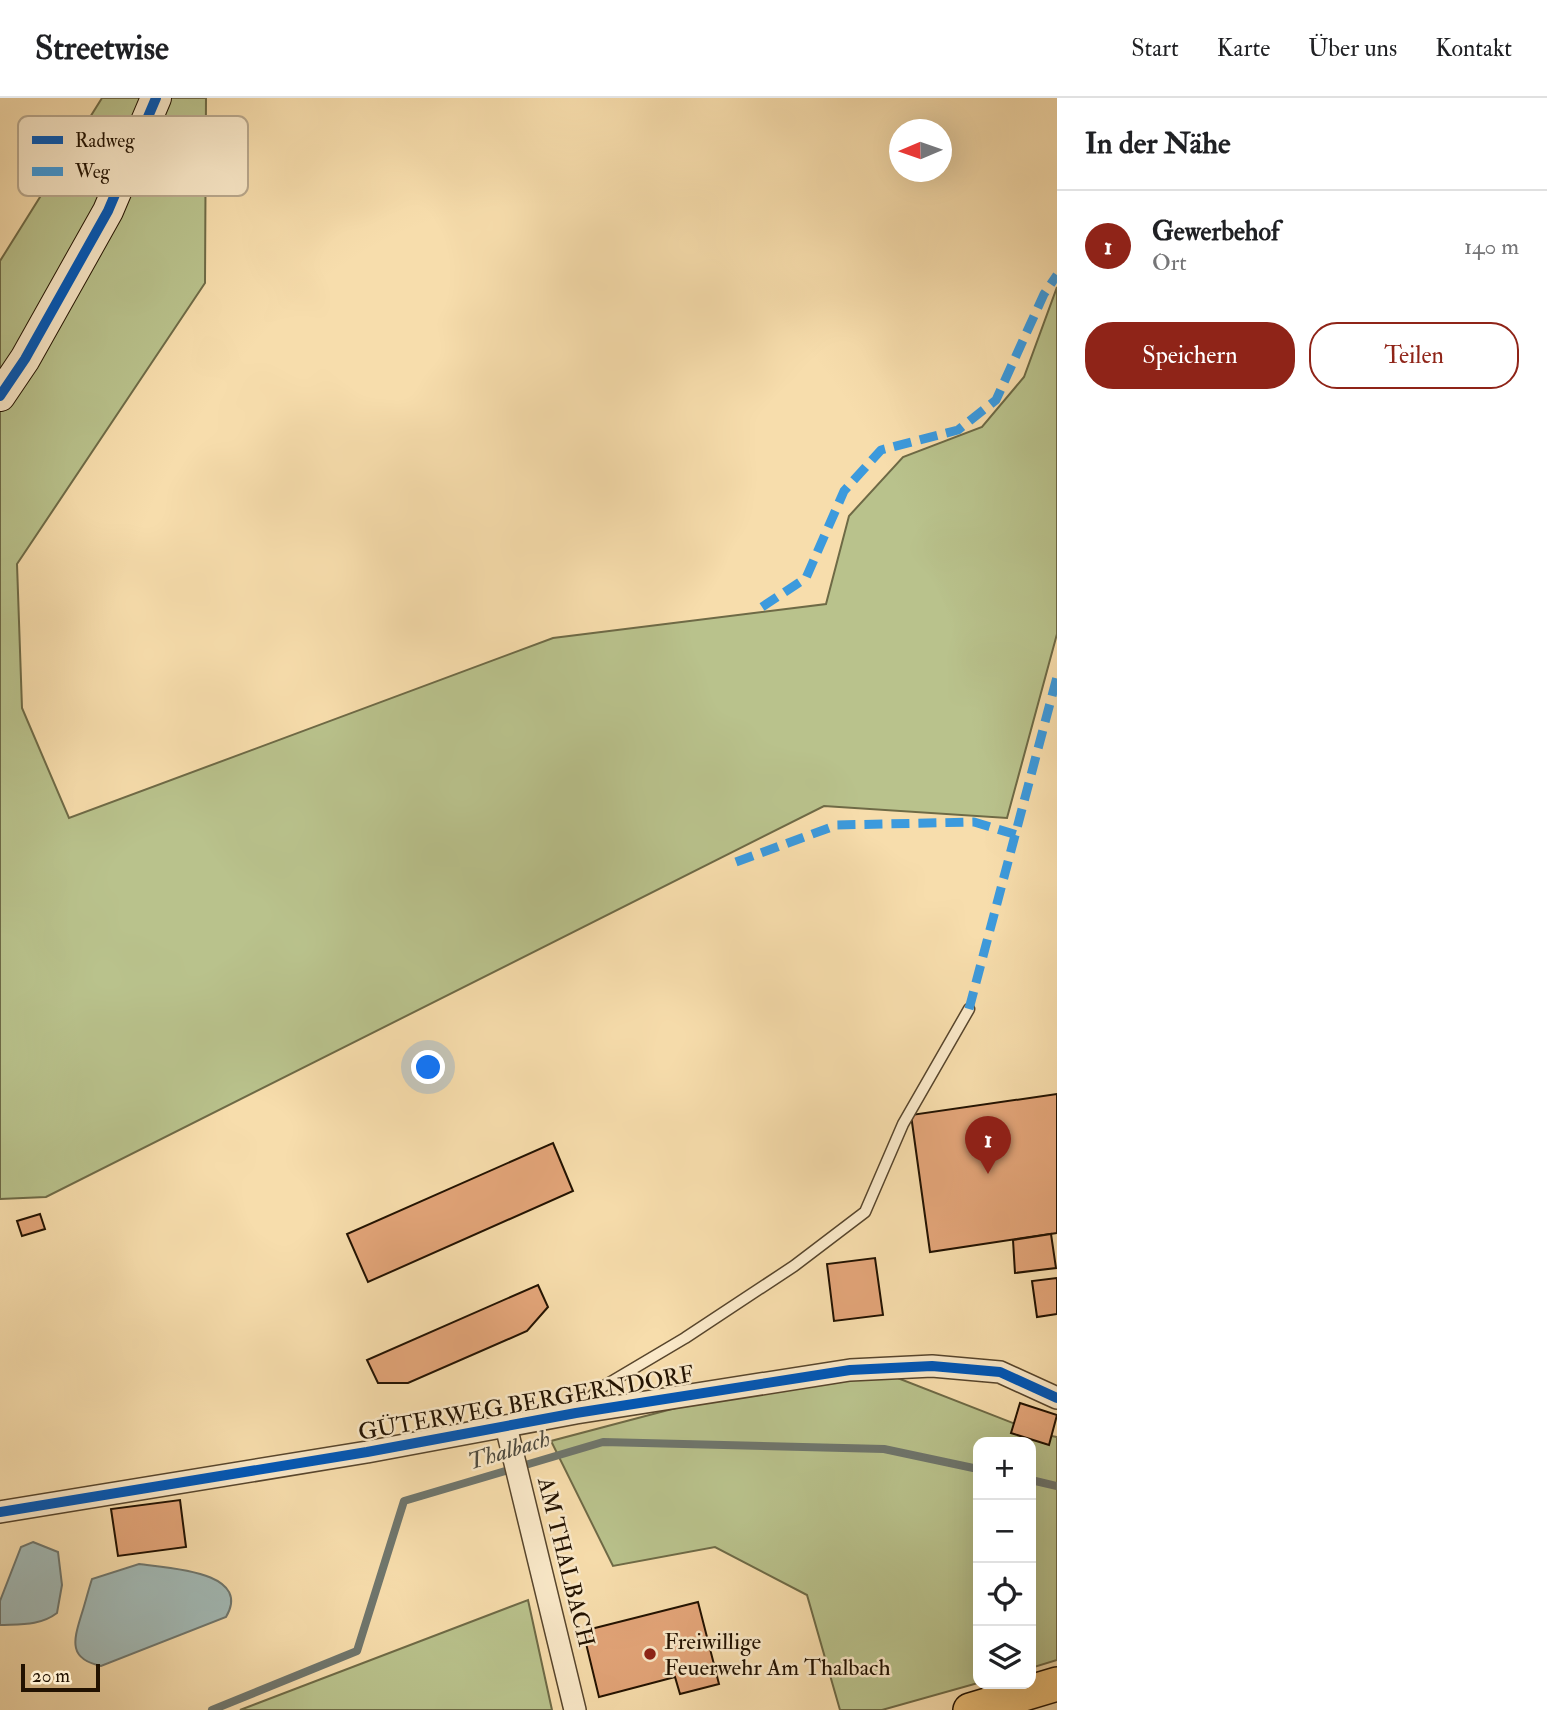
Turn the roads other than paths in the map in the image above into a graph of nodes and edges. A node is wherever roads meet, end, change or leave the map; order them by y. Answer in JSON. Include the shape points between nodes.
{"nodes":[{"id":1,"x":156,"y":98,"type":"edge"},
{"id":2,"x":148,"y":116,"type":"edge"},
{"id":3,"x":114,"y":196,"type":"edge"},
{"id":4,"x":0,"y":396,"type":"edge"},
{"id":5,"x":970,"y":1009,"type":"dead end"},
{"id":6,"x":1057,"y":1398,"type":"edge"},
{"id":7,"x":576,"y":1413,"type":"junction"},
{"id":8,"x":508,"y":1433,"type":"junction"},
{"id":9,"x":0,"y":1513,"type":"edge"},
{"id":10,"x":1057,"y":1684,"type":"edge"},
{"id":11,"x":575,"y":1710,"type":"edge"},
{"id":12,"x":970,"y":1710,"type":"edge"}],
"edges":[{"from":1,"to":2,"type":"street"},
{"from":3,"to":4,"type":"street"},
{"from":5,"to":7,"type":"lane","via":[[903,1124],[865,1212],[794,1266],[599,1389]]},
{"from":6,"to":7,"type":"street","name":"GÜTERWEG BERGERNDORF","via":[[1000,1372],[932,1366],[850,1370]]},
{"from":7,"to":8,"type":"street","name":"GÜTERWEG BERGERNDORF"},
{"from":8,"to":9,"type":"street","name":"GÜTERWEG BERGERNDORF"},
{"from":8,"to":11,"type":"street","name":"AM THALBACH"},
{"from":10,"to":12,"type":"main road"}]}
